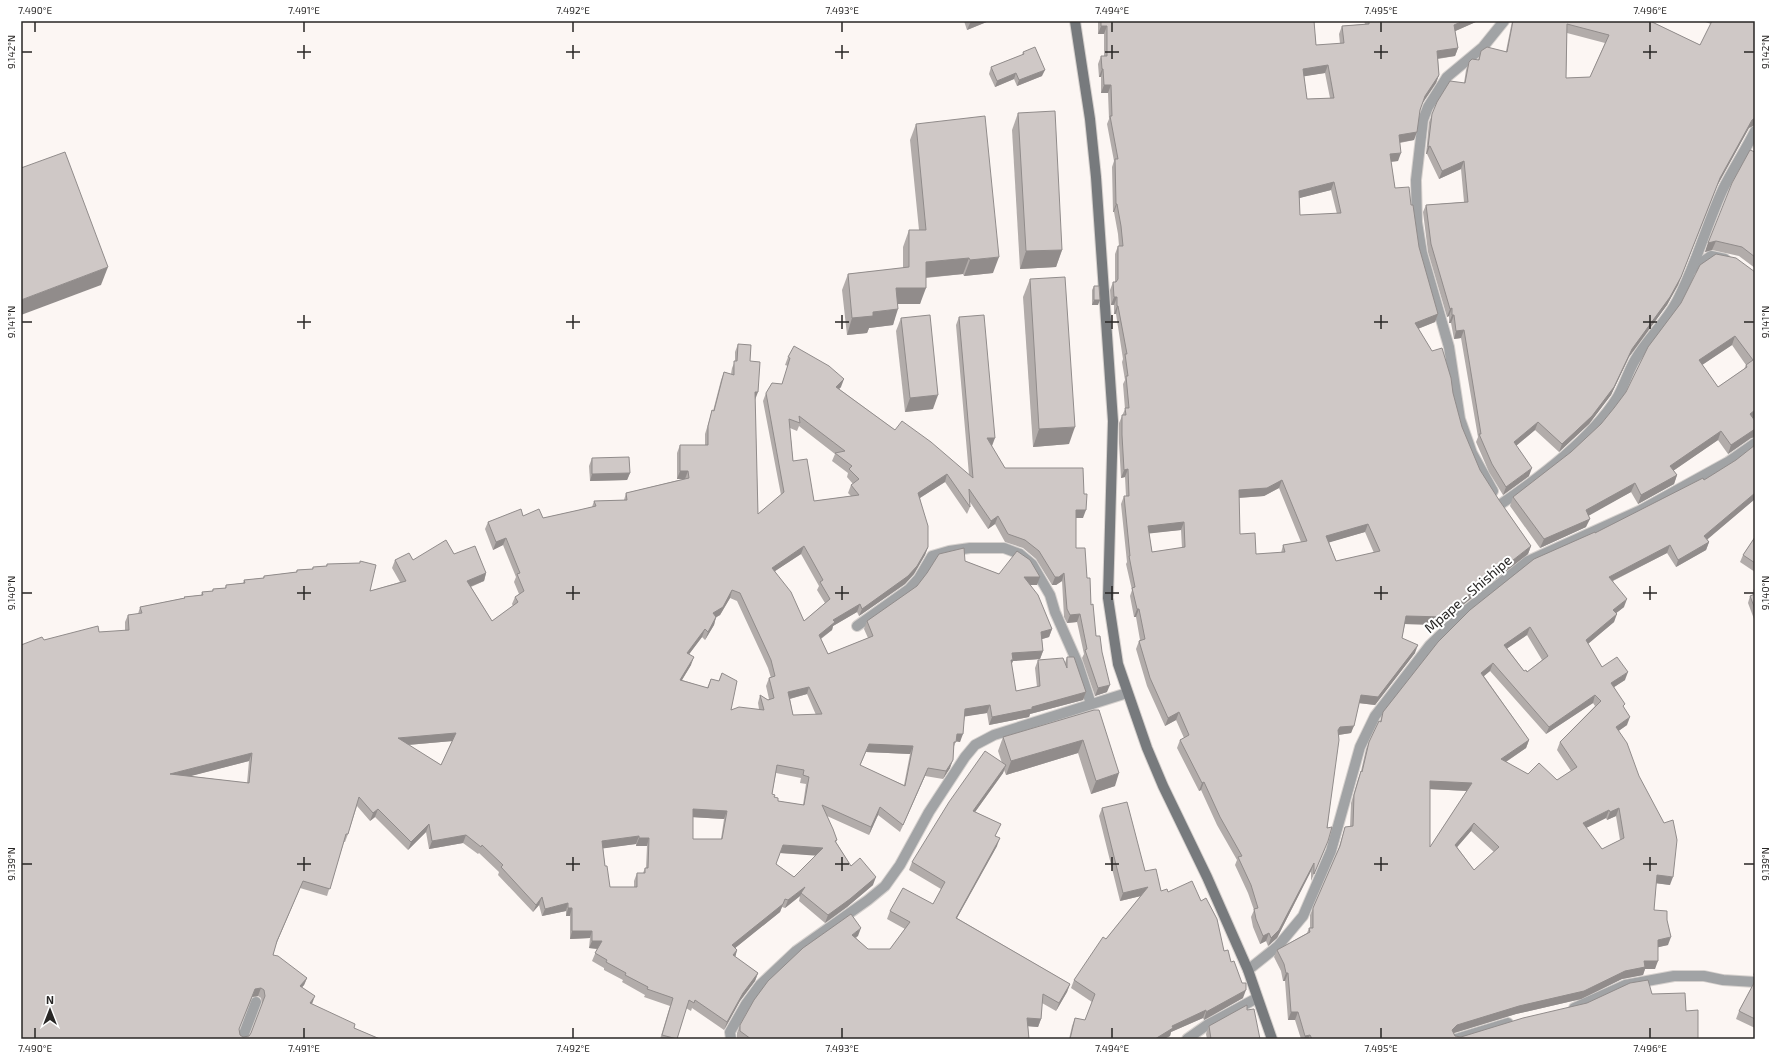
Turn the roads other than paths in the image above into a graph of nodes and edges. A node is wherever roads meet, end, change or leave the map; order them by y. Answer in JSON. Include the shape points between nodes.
{"nodes":[{"id":1,"x":1076,"y":21,"type":"edge"},
{"id":2,"x":1504,"y":21,"type":"edge"},
{"id":3,"x":1755,"y":130,"type":"edge"},
{"id":4,"x":1735,"y":261,"type":"edge"},
{"id":5,"x":1692,"y":269,"type":"junction"},
{"id":6,"x":1755,"y":443,"type":"edge"},
{"id":7,"x":1501,"y":504,"type":"junction"},
{"id":8,"x":1508,"y":514,"type":"edge"},
{"id":9,"x":1530,"y":545,"type":"edge"},
{"id":10,"x":1538,"y":556,"type":"junction"},
{"id":11,"x":857,"y":626,"type":"dead end"},
{"id":12,"x":1127,"y":693,"type":"junction"},
{"id":13,"x":1091,"y":704,"type":"junction"},
{"id":14,"x":1248,"y":970,"type":"junction"},
{"id":15,"x":1755,"y":982,"type":"edge"},
{"id":16,"x":1257,"y":998,"type":"junction"},
{"id":17,"x":256,"y":1002,"type":"dead end"},
{"id":18,"x":1564,"y":1010,"type":"edge"},
{"id":19,"x":1518,"y":1020,"type":"edge"},
{"id":20,"x":242,"y":1039,"type":"edge"},
{"id":21,"x":731,"y":1039,"type":"edge"},
{"id":22,"x":1187,"y":1039,"type":"edge"},
{"id":23,"x":1272,"y":1039,"type":"edge"},
{"id":24,"x":1456,"y":1039,"type":"edge"}],
"edges":[{"from":1,"to":12,"type":"street","via":[[1096,178],[1113,421],[1108,598],[1118,664]]},
{"from":2,"to":7,"type":"street","via":[[1483,47],[1447,77],[1435,96],[1423,120],[1416,180],[1417,222],[1422,253],[1449,347],[1460,419],[1472,453]]},
{"from":3,"to":5,"type":"street","via":[[1723,190]]},
{"from":4,"to":5,"type":"street","via":[[1711,256]]},
{"from":5,"to":7,"type":"street","via":[[1676,302],[1635,359],[1617,398],[1604,414],[1579,443]]},
{"from":6,"to":10,"type":"street","name":"Mpape - Shishipe","via":[[1728,462],[1641,510]]},
{"from":7,"to":8,"type":"street"},
{"from":9,"to":10,"type":"street"},
{"from":10,"to":14,"type":"street","name":"Mpape - Shishipe","via":[[1528,561],[1463,613],[1430,645],[1375,716],[1360,748],[1331,851],[1303,916],[1278,946]]},
{"from":11,"to":13,"type":"street","via":[[909,589],[932,556],[970,548],[1004,548],[1020,554],[1032,564],[1041,577],[1078,664]]},
{"from":12,"to":13,"type":"street"},
{"from":12,"to":14,"type":"street","via":[[1163,786]]},
{"from":13,"to":21,"type":"street","via":[[994,735],[975,745],[929,812],[900,865],[885,886],[796,951],[760,985],[730,1032]]},
{"from":14,"to":16,"type":"street"},
{"from":15,"to":18,"type":"street","via":[[1704,976],[1674,976],[1625,986],[1583,1005]]},
{"from":16,"to":22,"type":"street"},
{"from":16,"to":23,"type":"street"},
{"from":17,"to":20,"type":"street"},
{"from":19,"to":24,"type":"street"}]}
